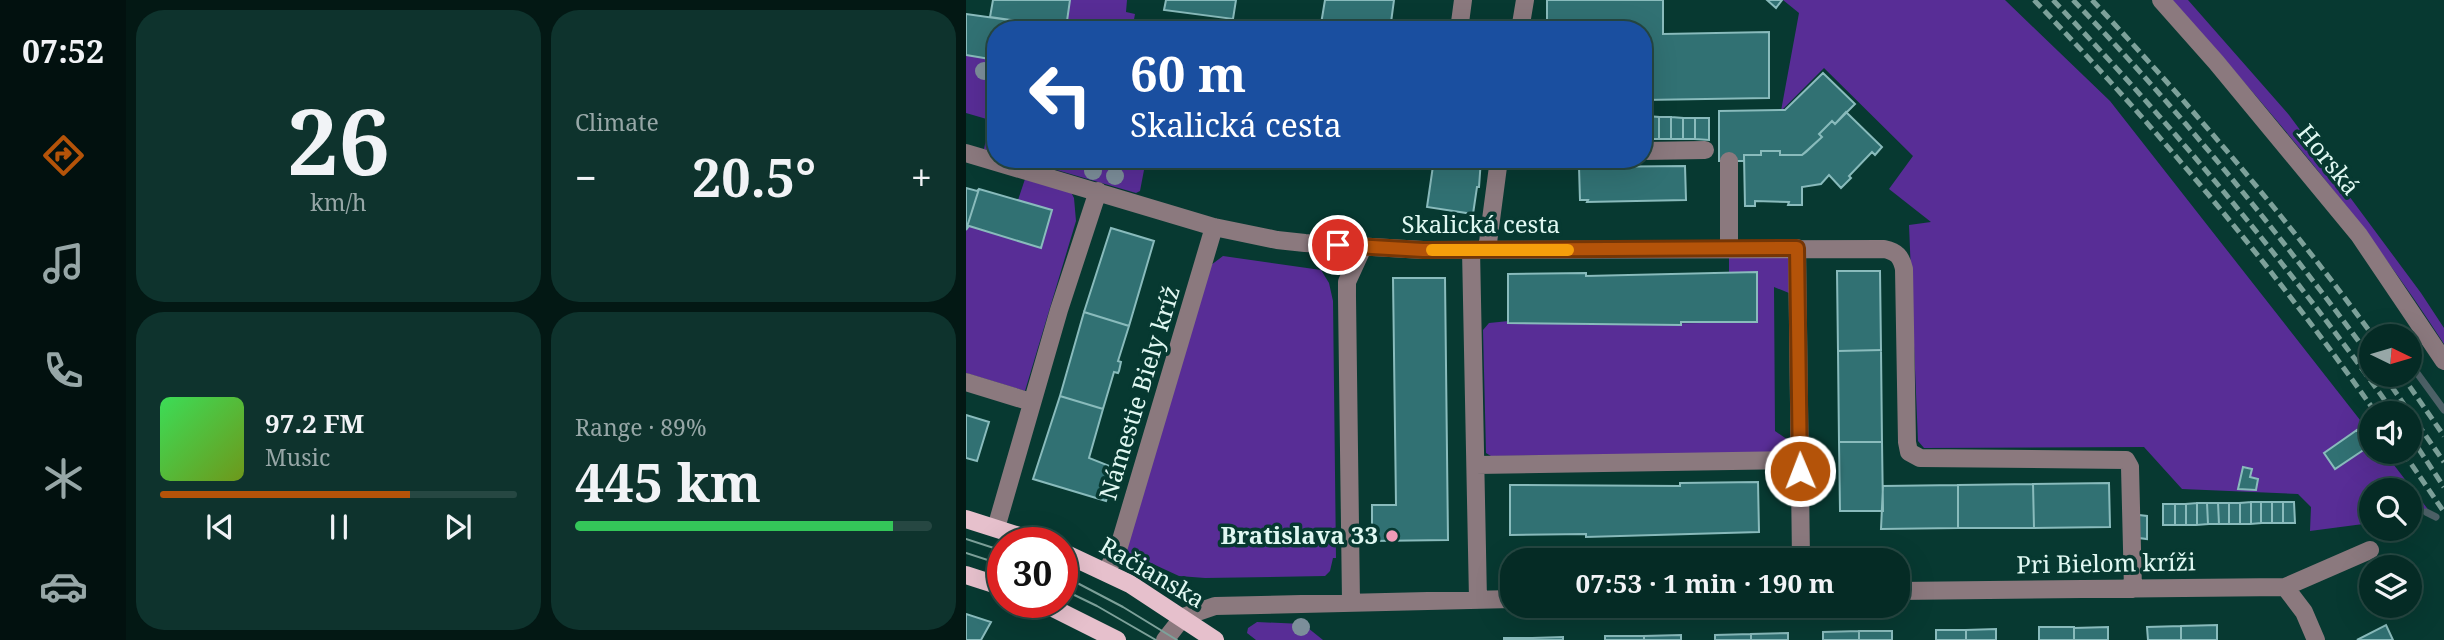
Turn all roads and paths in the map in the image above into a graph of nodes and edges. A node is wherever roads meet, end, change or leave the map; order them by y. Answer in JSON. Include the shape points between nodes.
{"nodes":[{"id":1,"x":1463,"y":0,"type":"edge"},
{"id":2,"x":1525,"y":0,"type":"edge"},
{"id":3,"x":2161,"y":0,"type":"edge"},
{"id":4,"x":1460,"y":21,"type":"edge"},
{"id":5,"x":1522,"y":21,"type":"edge"},
{"id":6,"x":1705,"y":150,"type":"dead end"},
{"id":7,"x":1652,"y":151,"type":"edge"},
{"id":8,"x":966,"y":153,"type":"edge"},
{"id":9,"x":987,"y":158,"type":"edge"},
{"id":10,"x":1729,"y":161,"type":"dead end"},
{"id":11,"x":1027,"y":168,"type":"edge"},
{"id":12,"x":1497,"y":168,"type":"edge"},
{"id":13,"x":1098,"y":191,"type":"junction"},
{"id":14,"x":1214,"y":226,"type":"junction"},
{"id":15,"x":1363,"y":247,"type":"junction"},
{"id":16,"x":1729,"y":248,"type":"junction"},
{"id":17,"x":1797,"y":248,"type":"junction"},
{"id":18,"x":1479,"y":250,"type":"junction"},
{"id":19,"x":2444,"y":361,"type":"edge"},
{"id":20,"x":966,"y":382,"type":"edge"},
{"id":21,"x":1031,"y":402,"type":"junction"},
{"id":22,"x":1799,"y":460,"type":"junction"},
{"id":23,"x":1476,"y":465,"type":"junction"},
{"id":24,"x":966,"y":519,"type":"edge"},
{"id":25,"x":993,"y":527,"type":"edge"},
{"id":26,"x":996,"y":527,"type":"edge"},
{"id":27,"x":1801,"y":548,"type":"edge"},
{"id":28,"x":2370,"y":550,"type":"dead end"},
{"id":29,"x":1078,"y":559,"type":"edge"},
{"id":30,"x":1106,"y":572,"type":"junction"},
{"id":31,"x":966,"y":575,"type":"edge"},
{"id":32,"x":987,"y":582,"type":"edge"},
{"id":33,"x":2285,"y":587,"type":"junction"},
{"id":34,"x":2133,"y":589,"type":"junction"},
{"id":35,"x":1910,"y":591,"type":"edge"},
{"id":36,"x":1500,"y":599,"type":"edge"},
{"id":37,"x":1478,"y":600,"type":"junction"},
{"id":38,"x":1351,"y":602,"type":"junction"},
{"id":39,"x":1182,"y":617,"type":"junction"},
{"id":40,"x":1073,"y":618,"type":"edge"},
{"id":41,"x":1117,"y":640,"type":"edge"},
{"id":42,"x":1165,"y":640,"type":"edge"},
{"id":43,"x":1215,"y":640,"type":"edge"},
{"id":44,"x":2316,"y":640,"type":"edge"}],
"edges":[{"from":1,"to":4,"type":"street"},
{"from":2,"to":5,"type":"street"},
{"from":3,"to":19,"type":"street","name":"Horská","via":[[2359,235]]},
{"from":6,"to":7,"type":"street"},
{"from":8,"to":9,"type":"street","name":"Skalická cesta"},
{"from":10,"to":16,"type":"street"},
{"from":11,"to":13,"type":"street","name":"Skalická cesta"},
{"from":12,"to":18,"type":"street"},
{"from":13,"to":14,"type":"street","name":"Skalická cesta"},
{"from":13,"to":21,"type":"street"},
{"from":14,"to":15,"type":"street","name":"Skalická cesta","via":[[1277,240]]},
{"from":14,"to":30,"type":"street","name":"Námestie Biely kríž","via":[[1118,550]]},
{"from":15,"to":18,"type":"street","name":"Skalická cesta"},
{"from":15,"to":38,"type":"street","via":[[1347,282],[1346,297]]},
{"from":16,"to":17,"type":"street","name":"Skalická cesta"},
{"from":16,"to":18,"type":"street","name":"Skalická cesta"},
{"from":17,"to":22,"type":"street"},
{"from":17,"to":34,"type":"street","name":"Skalická cesta","via":[[1884,249],[1902,259],[1907,442],[1913,456],[2126,460],[2130,467]]},
{"from":18,"to":23,"type":"street"},
{"from":20,"to":21,"type":"street"},
{"from":21,"to":26,"type":"street"},
{"from":22,"to":23,"type":"street"},
{"from":22,"to":27,"type":"street"},
{"from":23,"to":37,"type":"street"},
{"from":24,"to":25,"type":"main road"},
{"from":28,"to":33,"type":"street"},
{"from":29,"to":30,"type":"main road","name":"Račianska"},
{"from":30,"to":39,"type":"main road","name":"Račianska"},
{"from":31,"to":32,"type":"main road"},
{"from":33,"to":34,"type":"street","name":"Pri Bielom kríži"},
{"from":33,"to":44,"type":"street","via":[[2304,612]]},
{"from":34,"to":35,"type":"street","name":"Pri Bielom kríži"},
{"from":36,"to":37,"type":"street"},
{"from":37,"to":38,"type":"street"},
{"from":38,"to":39,"type":"street","via":[[1216,606]]},
{"from":39,"to":42,"type":"street"},
{"from":39,"to":43,"type":"main road","name":"Račianska"},
{"from":40,"to":41,"type":"main road"}]}
